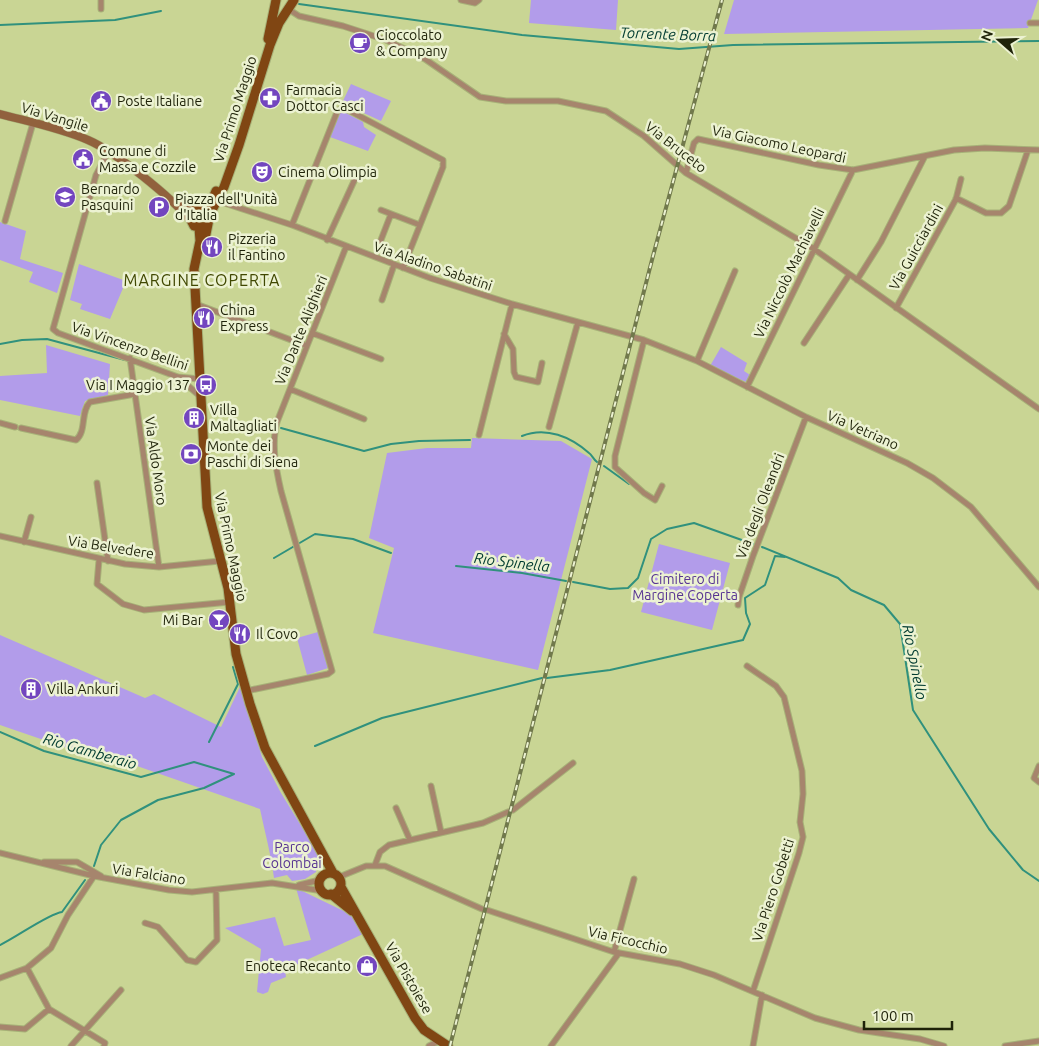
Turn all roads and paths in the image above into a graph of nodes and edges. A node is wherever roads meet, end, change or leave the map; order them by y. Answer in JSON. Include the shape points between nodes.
{"nodes":[{"id":1,"x":101,"y":0,"type":"edge"},
{"id":2,"x":294,"y":0,"type":"edge"},
{"id":3,"x":461,"y":0,"type":"edge"},
{"id":4,"x":479,"y":1,"type":"edge"},
{"id":5,"x":276,"y":3,"type":"edge"},
{"id":6,"x":101,"y":9,"type":"dead end"},
{"id":7,"x":288,"y":11,"type":"junction"},
{"id":8,"x":1030,"y":23,"type":"dead end"},
{"id":9,"x":1039,"y":23,"type":"edge"},
{"id":10,"x":0,"y":114,"type":"edge"},
{"id":11,"x":33,"y":123,"type":"junction"},
{"id":12,"x":1028,"y":150,"type":"junction"},
{"id":13,"x":1039,"y":150,"type":"edge"},
{"id":14,"x":108,"y":152,"type":"junction"},
{"id":15,"x":925,"y":156,"type":"junction"},
{"id":16,"x":853,"y":170,"type":"junction"},
{"id":17,"x":686,"y":173,"type":"junction"},
{"id":18,"x":355,"y":179,"type":"dead end"},
{"id":19,"x":961,"y":179,"type":"dead end"},
{"id":20,"x":956,"y":198,"type":"junction"},
{"id":21,"x":218,"y":201,"type":"junction"},
{"id":22,"x":172,"y":202,"type":"junction"},
{"id":23,"x":381,"y":210,"type":"dead end"},
{"id":24,"x":205,"y":214,"type":"junction"},
{"id":25,"x":391,"y":214,"type":"junction"},
{"id":26,"x":5,"y":221,"type":"dead end"},
{"id":27,"x":191,"y":221,"type":"junction"},
{"id":28,"x":292,"y":225,"type":"junction"},
{"id":29,"x":420,"y":225,"type":"junction"},
{"id":30,"x":198,"y":228,"type":"junction"},
{"id":31,"x":327,"y":240,"type":"junction"},
{"id":32,"x":379,"y":245,"type":"dead end"},
{"id":33,"x":346,"y":247,"type":"junction"},
{"id":34,"x":814,"y":249,"type":"junction"},
{"id":35,"x":394,"y":265,"type":"junction"},
{"id":36,"x":403,"y":268,"type":"junction"},
{"id":37,"x":735,"y":271,"type":"dead end"},
{"id":38,"x":850,"y":275,"type":"junction"},
{"id":39,"x":195,"y":277,"type":"junction"},
{"id":40,"x":857,"y":280,"type":"junction"},
{"id":41,"x":382,"y":300,"type":"dead end"},
{"id":42,"x":196,"y":304,"type":"junction"},
{"id":43,"x":512,"y":304,"type":"junction"},
{"id":44,"x":896,"y":308,"type":"junction"},
{"id":45,"x":578,"y":322,"type":"junction"},
{"id":46,"x":312,"y":333,"type":"junction"},
{"id":47,"x":504,"y":334,"type":"junction"},
{"id":48,"x":644,"y":340,"type":"junction"},
{"id":49,"x":804,"y":343,"type":"dead end"},
{"id":50,"x":307,"y":346,"type":"junction"},
{"id":51,"x":130,"y":358,"type":"junction"},
{"id":52,"x":381,"y":359,"type":"dead end"},
{"id":53,"x":697,"y":361,"type":"junction"},
{"id":54,"x":542,"y":363,"type":"dead end"},
{"id":55,"x":178,"y":377,"type":"junction"},
{"id":56,"x":200,"y":379,"type":"junction"},
{"id":57,"x":747,"y":386,"type":"junction"},
{"id":58,"x":290,"y":389,"type":"junction"},
{"id":59,"x":135,"y":394,"type":"junction"},
{"id":60,"x":202,"y":398,"type":"junction"},
{"id":61,"x":1039,"y":409,"type":"edge"},
{"id":62,"x":806,"y":417,"type":"junction"},
{"id":63,"x":364,"y":419,"type":"dead end"},
{"id":64,"x":0,"y":424,"type":"edge"},
{"id":65,"x":549,"y":427,"type":"dead end"},
{"id":66,"x":479,"y":435,"type":"dead end"},
{"id":67,"x":97,"y":483,"type":"dead end"},
{"id":68,"x":662,"y":486,"type":"dead end"},
{"id":69,"x":31,"y":517,"type":"dead end"},
{"id":70,"x":0,"y":536,"type":"edge"},
{"id":71,"x":24,"y":542,"type":"junction"},
{"id":72,"x":98,"y":560,"type":"junction"},
{"id":73,"x":220,"y":560,"type":"junction"},
{"id":74,"x":108,"y":561,"type":"junction"},
{"id":75,"x":160,"y":567,"type":"junction"},
{"id":76,"x":1038,"y":585,"type":"edge"},
{"id":77,"x":230,"y":602,"type":"junction"},
{"id":78,"x":738,"y":604,"type":"dead end"},
{"id":79,"x":747,"y":666,"type":"dead end"},
{"id":80,"x":246,"y":691,"type":"junction"},
{"id":81,"x":573,"y":763,"type":"dead end"},
{"id":82,"x":1039,"y":766,"type":"edge"},
{"id":83,"x":1039,"y":782,"type":"edge"},
{"id":84,"x":284,"y":784,"type":"joint"},
{"id":85,"x":431,"y":786,"type":"dead end"},
{"id":86,"x":396,"y":808,"type":"dead end"},
{"id":87,"x":441,"y":832,"type":"junction"},
{"id":88,"x":410,"y":840,"type":"junction"},
{"id":89,"x":0,"y":853,"type":"edge"},
{"id":90,"x":324,"y":857,"type":"junction"},
{"id":91,"x":41,"y":862,"type":"junction"},
{"id":92,"x":375,"y":865,"type":"junction"},
{"id":93,"x":94,"y":876,"type":"junction"},
{"id":94,"x":105,"y":878,"type":"junction"},
{"id":95,"x":322,"y":878,"type":"junction"},
{"id":96,"x":337,"y":879,"type":"junction"},
{"id":97,"x":634,"y":879,"type":"dead end"},
{"id":98,"x":297,"y":886,"type":"junction"},
{"id":99,"x":216,"y":890,"type":"junction"},
{"id":100,"x":326,"y":893,"type":"junction"},
{"id":101,"x":357,"y":915,"type":"junction"},
{"id":102,"x":145,"y":923,"type":"dead end"},
{"id":103,"x":616,"y":952,"type":"junction"},
{"id":104,"x":27,"y":968,"type":"junction"},
{"id":105,"x":0,"y":978,"type":"edge"},
{"id":106,"x":121,"y":990,"type":"dead end"},
{"id":107,"x":753,"y":991,"type":"junction"},
{"id":108,"x":762,"y":994,"type":"junction"},
{"id":109,"x":49,"y":1009,"type":"junction"},
{"id":110,"x":0,"y":1027,"type":"edge"},
{"id":111,"x":85,"y":1029,"type":"junction"},
{"id":112,"x":439,"y":1041,"type":"junction"},
{"id":113,"x":1039,"y":1042,"type":"edge"},
{"id":114,"x":71,"y":1046,"type":"edge"},
{"id":115,"x":104,"y":1046,"type":"edge"},
{"id":116,"x":429,"y":1046,"type":"edge"},
{"id":117,"x":448,"y":1046,"type":"edge"},
{"id":118,"x":551,"y":1046,"type":"edge"},
{"id":119,"x":754,"y":1046,"type":"edge"},
{"id":120,"x":944,"y":1046,"type":"edge"},
{"id":121,"x":1005,"y":1046,"type":"edge"}],
"edges":[{"from":1,"to":6,"type":"street"},
{"from":2,"to":7,"type":"main road","name":"Via Primo Maggio"},
{"from":3,"to":4,"type":"street"},
{"from":5,"to":7,"type":"main road"},
{"from":5,"to":24,"type":"main road","name":"Via Primo Maggio","via":[[264,56],[238,134]]},
{"from":7,"to":17,"type":"street","name":"Via Bruceto","via":[[386,40],[425,59],[480,97],[506,101],[553,100],[606,111],[644,136]]},
{"from":7,"to":21,"type":"main road","name":"Via Primo Maggio","via":[[273,38]]},
{"from":8,"to":9,"type":"street"},
{"from":10,"to":11,"type":"street","name":"Via Vangile"},
{"from":11,"to":14,"type":"street","name":"Via Vangile","via":[[82,138]]},
{"from":11,"to":26,"type":"street"},
{"from":12,"to":13,"type":"street","name":"Via Giacomo Leopardi"},
{"from":12,"to":15,"type":"street","name":"Via Giacomo Leopardi","via":[[985,148]]},
{"from":12,"to":20,"type":"street","name":"Via Guicciardini","via":[[1009,206],[1001,213],[986,213]]},
{"from":14,"to":22,"type":"street","name":"Via Vangile"},
{"from":14,"to":51,"type":"street","name":"Via Vincenzo Bellini","via":[[98,170],[53,329]]},
{"from":15,"to":16,"type":"street","name":"Via Giacomo Leopardi"},
{"from":15,"to":40,"type":"street","via":[[882,242]]},
{"from":16,"to":17,"type":"street","name":"Via Giacomo Leopardi","via":[[698,139]]},
{"from":16,"to":34,"type":"street","name":"Via Niccolò Machiavelli"},
{"from":17,"to":34,"type":"street","name":"Via Bruceto"},
{"from":18,"to":31,"type":"street"},
{"from":19,"to":20,"type":"street","name":"Via Guicciardini"},
{"from":20,"to":44,"type":"street","name":"Via Guicciardini"},
{"from":21,"to":24,"type":"main road","name":"Via Primo Maggio"},
{"from":21,"to":28,"type":"street","name":"Via Aladino Sabatini"},
{"from":22,"to":24,"type":"street"},
{"from":22,"to":27,"type":"street","name":"Via Vangile"},
{"from":23,"to":25,"type":"street"},
{"from":24,"to":27,"type":"main road","via":[[192,213]]},
{"from":24,"to":30,"type":"main road"},
{"from":24,"to":39,"type":"main road"},
{"from":25,"to":29,"type":"street"},
{"from":25,"to":32,"type":"street"},
{"from":27,"to":30,"type":"main road"},
{"from":28,"to":29,"type":"street","via":[[337,112],[342,108],[442,158],[444,165]]},
{"from":28,"to":31,"type":"street","name":"Via Aladino Sabatini"},
{"from":29,"to":36,"type":"street"},
{"from":30,"to":39,"type":"main road","via":[[200,240]]},
{"from":31,"to":33,"type":"street","name":"Via Aladino Sabatini"},
{"from":33,"to":35,"type":"street","name":"Via Aladino Sabatini"},
{"from":33,"to":46,"type":"street","name":"Via Dante Alighieri"},
{"from":34,"to":38,"type":"street","name":"Via Bruceto"},
{"from":34,"to":57,"type":"street","name":"Via Niccolò Machiavelli"},
{"from":35,"to":36,"type":"street","name":"Via Aladino Sabatini"},
{"from":35,"to":41,"type":"street"},
{"from":36,"to":43,"type":"street","name":"Via Aladino Sabatini"},
{"from":37,"to":53,"type":"street"},
{"from":38,"to":40,"type":"street","name":"Via Bruceto"},
{"from":38,"to":49,"type":"street"},
{"from":39,"to":42,"type":"main road","name":"Via Primo Maggio"},
{"from":40,"to":44,"type":"street","name":"Via Bruceto"},
{"from":42,"to":50,"type":"street"},
{"from":42,"to":56,"type":"main road","name":"Via Primo Maggio"},
{"from":43,"to":45,"type":"street","name":"Via Aladino Sabatini"},
{"from":43,"to":47,"type":"street"},
{"from":44,"to":61,"type":"street","name":"Via Bruceto"},
{"from":45,"to":48,"type":"street","name":"Via Aladino Sabatini"},
{"from":45,"to":65,"type":"street"},
{"from":46,"to":50,"type":"street","name":"Via Dante Alighieri"},
{"from":46,"to":52,"type":"street"},
{"from":47,"to":54,"type":"street","via":[[514,349],[516,377],[538,382]]},
{"from":47,"to":66,"type":"street"},
{"from":48,"to":53,"type":"street","name":"Via Vetriano"},
{"from":48,"to":68,"type":"street","via":[[615,456],[616,467],[644,494],[655,500]]},
{"from":50,"to":58,"type":"street","name":"Via Dante Alighieri"},
{"from":51,"to":55,"type":"street","name":"Via Vincenzo Bellini"},
{"from":51,"to":59,"type":"street","name":"Via Aldo Moro"},
{"from":53,"to":57,"type":"street","name":"Via Vetriano"},
{"from":55,"to":56,"type":"street","name":"Via Vincenzo Bellini"},
{"from":55,"to":60,"type":"street"},
{"from":56,"to":60,"type":"main road","name":"Via Primo Maggio"},
{"from":57,"to":62,"type":"street","name":"Via Vetriano"},
{"from":58,"to":63,"type":"street"},
{"from":58,"to":80,"type":"street","name":"Via Dante Alighieri","via":[[276,426],[275,456],[281,491],[332,671]]},
{"from":59,"to":64,"type":"street","via":[[90,402],[81,435],[76,440]]},
{"from":59,"to":75,"type":"street","name":"Via Aldo Moro"},
{"from":60,"to":73,"type":"main road","name":"Via Primo Maggio","via":[[207,507]]},
{"from":62,"to":76,"type":"street","name":"Via Vetriano","via":[[907,463],[954,492],[971,507]]},
{"from":62,"to":78,"type":"street","name":"Via degli Oleandri"},
{"from":67,"to":74,"type":"street"},
{"from":69,"to":71,"type":"street"},
{"from":70,"to":71,"type":"street","name":"Via Belvedere"},
{"from":71,"to":72,"type":"street","name":"Via Belvedere"},
{"from":72,"to":74,"type":"street","name":"Via Belvedere"},
{"from":72,"to":77,"type":"street","via":[[97,584],[123,604],[144,610]]},
{"from":73,"to":75,"type":"street","name":"Via Belvedere"},
{"from":73,"to":77,"type":"main road","name":"Via Primo Maggio"},
{"from":74,"to":75,"type":"street","name":"Via Belvedere"},
{"from":77,"to":80,"type":"main road","name":"Via Primo Maggio","via":[[236,654]]},
{"from":79,"to":107,"type":"street","name":"Via Piero Gobetti","via":[[780,690],[802,771],[803,794],[800,822],[803,837],[799,853]]},
{"from":80,"to":84,"type":"main road","name":"Via Primo Maggio","via":[[265,748]]},
{"from":81,"to":87,"type":"street","via":[[510,811],[483,824]]},
{"from":82,"to":83,"type":"street","via":[[1034,778]]},
{"from":84,"to":90,"type":"main road","name":"Via Pistoiese"},
{"from":85,"to":87,"type":"street"},
{"from":86,"to":88,"type":"street"},
{"from":87,"to":88,"type":"street"},
{"from":88,"to":92,"type":"street","via":[[386,847]]},
{"from":89,"to":91,"type":"street","name":"Via Falciano"},
{"from":90,"to":95,"type":"main road"},
{"from":90,"to":96,"type":"main road","name":"Via Pistoiese"},
{"from":91,"to":93,"type":"street","name":"Via Falciano"},
{"from":91,"to":94,"type":"street","via":[[77,862]]},
{"from":92,"to":96,"type":"street"},
{"from":92,"to":103,"type":"street","name":"Via Ficocchio","via":[[388,867],[485,909]]},
{"from":93,"to":94,"type":"street","name":"Via Falciano"},
{"from":93,"to":104,"type":"street","via":[[51,948]]},
{"from":94,"to":99,"type":"street","name":"Via Falciano","via":[[169,890]]},
{"from":95,"to":96,"type":"main road"},
{"from":95,"to":98,"type":"street","name":"Via Falciano"},
{"from":95,"to":100,"type":"main road"},
{"from":96,"to":100,"type":"main road","via":[[336,893]]},
{"from":96,"to":101,"type":"main road","name":"Via Pistoiese"},
{"from":97,"to":103,"type":"street"},
{"from":98,"to":99,"type":"street","name":"Via Falciano","via":[[272,883]]},
{"from":98,"to":100,"type":"street","name":"Via Falciano"},
{"from":99,"to":102,"type":"street","via":[[217,940],[196,962],[187,960],[159,928]]},
{"from":100,"to":101,"type":"main road","name":"Via Pistoiese"},
{"from":101,"to":112,"type":"main road","name":"Via Pistoiese","via":[[415,1018]]},
{"from":103,"to":107,"type":"street","name":"Via Ficocchio","via":[[680,964]]},
{"from":103,"to":118,"type":"street"},
{"from":104,"to":105,"type":"street"},
{"from":104,"to":109,"type":"street"},
{"from":106,"to":111,"type":"street"},
{"from":107,"to":108,"type":"street","name":"Via Ficocchio"},
{"from":108,"to":119,"type":"street"},
{"from":108,"to":120,"type":"street","name":"Via Ficocchio","via":[[815,1018]]},
{"from":109,"to":110,"type":"street","via":[[25,1029]]},
{"from":109,"to":111,"type":"street"},
{"from":111,"to":114,"type":"street"},
{"from":111,"to":115,"type":"street","via":[[106,1043]]},
{"from":112,"to":116,"type":"street"},
{"from":112,"to":117,"type":"main road","name":"Via Pistoiese"},
{"from":113,"to":121,"type":"street"}]}
